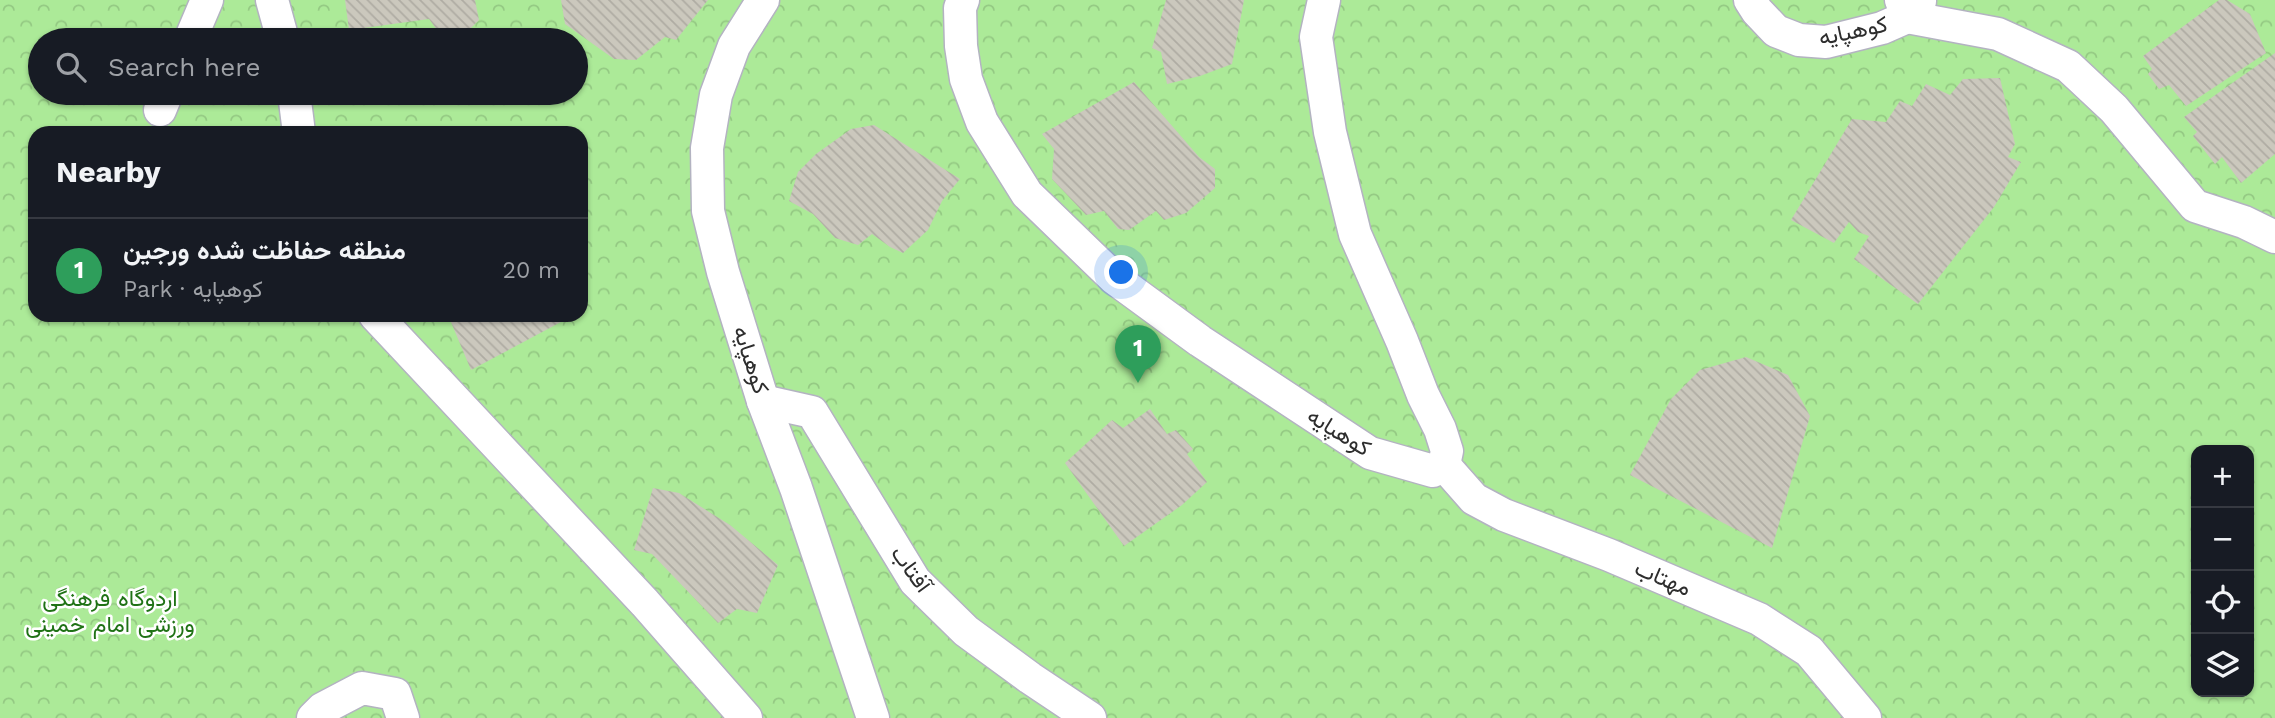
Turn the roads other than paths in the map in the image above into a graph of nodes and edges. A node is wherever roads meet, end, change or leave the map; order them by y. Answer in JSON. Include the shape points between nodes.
{"nodes":[{"id":1,"x":207,"y":0,"type":"edge"},
{"id":2,"x":272,"y":0,"type":"edge"},
{"id":3,"x":763,"y":0,"type":"edge"},
{"id":4,"x":963,"y":0,"type":"edge"},
{"id":5,"x":1324,"y":0,"type":"edge"},
{"id":6,"x":1750,"y":0,"type":"edge"},
{"id":7,"x":1910,"y":6,"type":"edge"},
{"id":8,"x":195,"y":28,"type":"edge"},
{"id":9,"x":280,"y":28,"type":"edge"},
{"id":10,"x":296,"y":105,"type":"edge"},
{"id":11,"x":298,"y":126,"type":"edge"},
{"id":12,"x":2275,"y":237,"type":"edge"},
{"id":13,"x":382,"y":322,"type":"edge"},
{"id":14,"x":763,"y":401,"type":"junction"},
{"id":15,"x":1444,"y":465,"type":"junction"},
{"id":16,"x":313,"y":718,"type":"edge"},
{"id":17,"x":404,"y":718,"type":"edge"},
{"id":18,"x":746,"y":718,"type":"edge"},
{"id":19,"x":873,"y":718,"type":"edge"},
{"id":20,"x":1090,"y":718,"type":"edge"},
{"id":21,"x":1865,"y":718,"type":"edge"}],
"edges":[{"from":1,"to":8,"type":"street"},
{"from":2,"to":9,"type":"street"},
{"from":3,"to":14,"type":"street","name":"کوهپایه","via":[[734,46],[716,95],[707,148],[708,211]]},
{"from":4,"to":15,"type":"street","name":"کوهپایه","via":[[961,46],[966,79],[982,122],[1027,194],[1114,278],[1317,419],[1370,453],[1433,471]]},
{"from":5,"to":15,"type":"street","via":[[1316,37],[1331,132],[1355,234],[1440,429],[1447,451]]},
{"from":6,"to":7,"type":"street","name":"کوهپایه","via":[[1776,31],[1799,40],[1826,42],[1882,28]]},
{"from":7,"to":12,"type":"street","via":[[1998,34],[2068,66],[2114,109],[2195,206]]},
{"from":10,"to":11,"type":"street"},
{"from":13,"to":18,"type":"street","via":[[645,603]]},
{"from":14,"to":19,"type":"street","name":"کوهپایه"},
{"from":14,"to":20,"type":"street","name":"آفتاب","via":[[812,412],[915,581],[966,631]]},
{"from":15,"to":21,"type":"street","name":"مهتاب","via":[[1474,499],[1504,515],[1759,619],[1809,651]]},
{"from":16,"to":17,"type":"street","via":[[362,688],[395,694]]}]}
